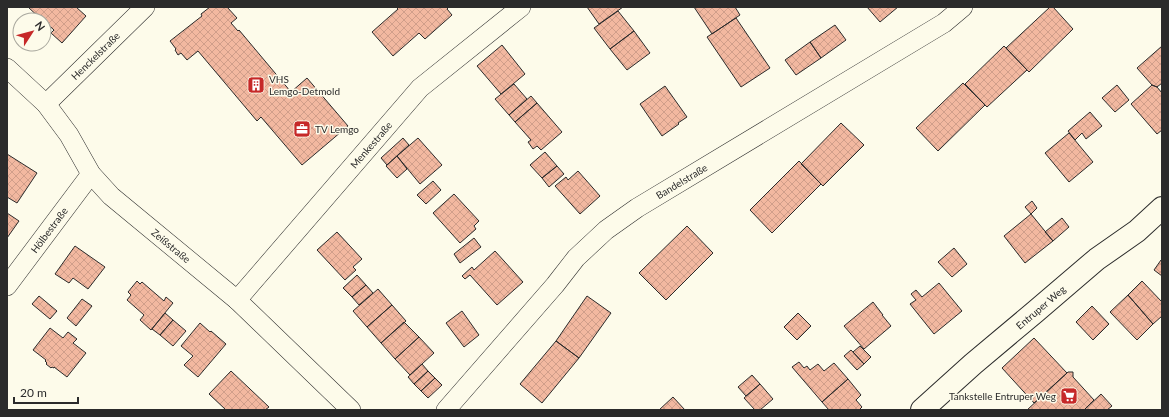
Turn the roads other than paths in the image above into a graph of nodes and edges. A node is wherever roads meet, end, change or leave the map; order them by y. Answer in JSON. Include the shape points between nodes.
{"nodes":[{"id":1,"x":145,"y":7,"type":"edge"},
{"id":2,"x":521,"y":7,"type":"edge"},
{"id":3,"x":963,"y":7,"type":"edge"},
{"id":4,"x":7,"y":68,"type":"edge"},
{"id":5,"x":46,"y":104,"type":"junction"},
{"id":6,"x":91,"y":174,"type":"junction"},
{"id":7,"x":1162,"y":208,"type":"edge"},
{"id":8,"x":7,"y":286,"type":"edge"},
{"id":9,"x":237,"y":300,"type":"junction"},
{"id":10,"x":351,"y":410,"type":"edge"},
{"id":11,"x":446,"y":410,"type":"edge"},
{"id":12,"x":922,"y":410,"type":"edge"}],
"edges":[{"from":1,"to":5,"type":"street","name":"Henckelstraße"},
{"from":2,"to":9,"type":"street","name":"Menkestraße","via":[[420,88]]},
{"from":3,"to":11,"type":"street","name":"Bandelstraße","via":[[944,23],[637,208],[606,230],[576,258]]},
{"from":4,"to":5,"type":"street","name":"Zeißstraße"},
{"from":5,"to":6,"type":"street","name":"Zeißstraße","via":[[69,135]]},
{"from":6,"to":8,"type":"street","name":"Hölbestraße"},
{"from":6,"to":9,"type":"street","name":"Zeißstraße","via":[[111,196]]},
{"from":7,"to":12,"type":"main road","name":"Entruper Weg","via":[[973,364]]},
{"from":9,"to":10,"type":"street","name":"Zeißstraße"}]}
